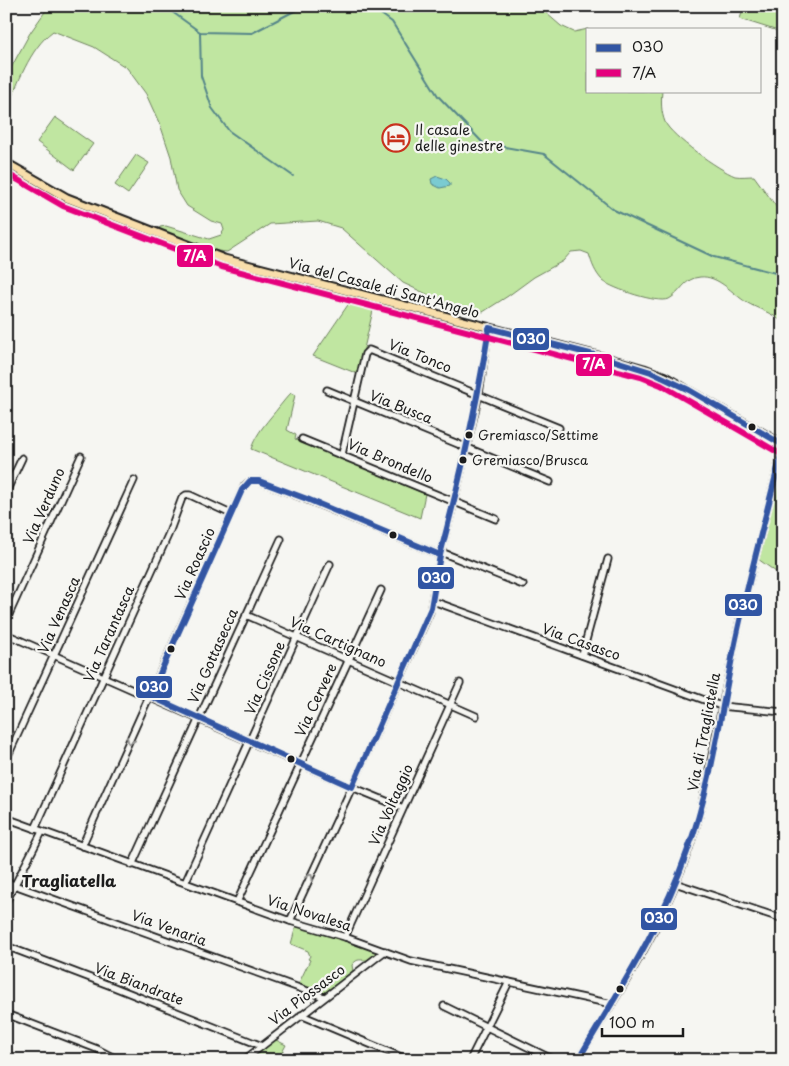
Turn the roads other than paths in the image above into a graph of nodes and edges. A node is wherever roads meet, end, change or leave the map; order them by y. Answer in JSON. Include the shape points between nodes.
{"nodes":[{"id":1,"x":6,"y":163,"type":"edge"},
{"id":2,"x":489,"y":328,"type":"junction"},
{"id":3,"x":327,"y":390,"type":"dead end"},
{"id":4,"x":478,"y":394,"type":"junction"},
{"id":5,"x":354,"y":401,"type":"junction"},
{"id":6,"x":559,"y":428,"type":"dead end"},
{"id":7,"x":302,"y":439,"type":"dead end"},
{"id":8,"x":783,"y":446,"type":"edge"},
{"id":9,"x":466,"y":448,"type":"junction"},
{"id":10,"x":342,"y":454,"type":"junction"},
{"id":11,"x":81,"y":456,"type":"dead end"},
{"id":12,"x":22,"y":458,"type":"dead end"},
{"id":13,"x":134,"y":480,"type":"dead end"},
{"id":14,"x":550,"y":482,"type":"dead end"},
{"id":15,"x":6,"y":492,"type":"edge"},
{"id":16,"x":454,"y":502,"type":"junction"},
{"id":17,"x":231,"y":514,"type":"junction"},
{"id":18,"x":496,"y":519,"type":"dead end"},
{"id":19,"x":280,"y":539,"type":"dead end"},
{"id":20,"x":441,"y":554,"type":"junction"},
{"id":21,"x":608,"y":558,"type":"dead end"},
{"id":22,"x":330,"y":564,"type":"dead end"},
{"id":23,"x":523,"y":585,"type":"dead end"},
{"id":24,"x":381,"y":590,"type":"dead end"},
{"id":25,"x":433,"y":601,"type":"junction"},
{"id":26,"x":246,"y":615,"type":"junction"},
{"id":27,"x":6,"y":621,"type":"edge"},
{"id":28,"x":6,"y":634,"type":"edge"},
{"id":29,"x":297,"y":638,"type":"junction"},
{"id":30,"x":55,"y":655,"type":"junction"},
{"id":31,"x":582,"y":655,"type":"junction"},
{"id":32,"x":348,"y":661,"type":"junction"},
{"id":33,"x":104,"y":677,"type":"junction"},
{"id":34,"x":399,"y":683,"type":"junction"},
{"id":35,"x":460,"y":683,"type":"dead end"},
{"id":36,"x":150,"y":696,"type":"junction"},
{"id":37,"x":450,"y":705,"type":"junction"},
{"id":38,"x":721,"y":706,"type":"junction"},
{"id":39,"x":783,"y":712,"type":"edge"},
{"id":40,"x":476,"y":716,"type":"dead end"},
{"id":41,"x":199,"y":718,"type":"junction"},
{"id":42,"x":250,"y":742,"type":"junction"},
{"id":43,"x":6,"y":760,"type":"edge"},
{"id":44,"x":300,"y":764,"type":"junction"},
{"id":45,"x":352,"y":787,"type":"junction"},
{"id":46,"x":403,"y":808,"type":"junction"},
{"id":47,"x":6,"y":818,"type":"edge"},
{"id":48,"x":34,"y":829,"type":"junction"},
{"id":49,"x":42,"y":832,"type":"junction"},
{"id":50,"x":82,"y":846,"type":"junction"},
{"id":51,"x":132,"y":865,"type":"junction"},
{"id":52,"x":6,"y":882,"type":"edge"},
{"id":53,"x":185,"y":883,"type":"junction"},
{"id":54,"x":675,"y":883,"type":"junction"},
{"id":55,"x":14,"y":885,"type":"junction"},
{"id":56,"x":6,"y":902,"type":"edge"},
{"id":57,"x":237,"y":902,"type":"junction"},
{"id":58,"x":783,"y":919,"type":"edge"},
{"id":59,"x":290,"y":921,"type":"junction"},
{"id":60,"x":345,"y":937,"type":"junction"},
{"id":61,"x":6,"y":946,"type":"edge"},
{"id":62,"x":385,"y":951,"type":"junction"},
{"id":63,"x":509,"y":982,"type":"junction"},
{"id":64,"x":324,"y":998,"type":"junction"},
{"id":65,"x":612,"y":1004,"type":"junction"},
{"id":66,"x":444,"y":1006,"type":"dead end"},
{"id":67,"x":6,"y":1014,"type":"edge"},
{"id":68,"x":301,"y":1015,"type":"junction"},
{"id":69,"x":486,"y":1026,"type":"junction"},
{"id":70,"x":262,"y":1046,"type":"junction"},
{"id":71,"x":118,"y":1060,"type":"edge"},
{"id":72,"x":244,"y":1060,"type":"edge"},
{"id":73,"x":408,"y":1060,"type":"edge"},
{"id":74,"x":470,"y":1060,"type":"edge"},
{"id":75,"x":554,"y":1060,"type":"edge"},
{"id":76,"x":578,"y":1060,"type":"edge"}],
"edges":[{"from":1,"to":2,"type":"main road","name":"Via del Casale di Sant'Angelo","via":[[66,198],[224,259]]},
{"from":2,"to":4,"type":"street"},
{"from":2,"to":8,"type":"main road","name":"Via del Casale di Sant'Angelo","via":[[651,372],[689,390]]},
{"from":3,"to":5,"type":"street","name":"Via Busca"},
{"from":4,"to":5,"type":"street","name":"Via Tonco","via":[[369,350],[364,354]]},
{"from":4,"to":6,"type":"street"},
{"from":4,"to":9,"type":"street"},
{"from":5,"to":9,"type":"street","name":"Via Busca"},
{"from":5,"to":10,"type":"street","name":"Via Tonco"},
{"from":7,"to":10,"type":"street","name":"Via Brondello"},
{"from":8,"to":38,"type":"street","name":"Via di Tragliatella"},
{"from":9,"to":14,"type":"street","name":"Via Busca"},
{"from":9,"to":16,"type":"street"},
{"from":10,"to":16,"type":"street","name":"Via Brondello"},
{"from":11,"to":27,"type":"street","name":"Via Verduno"},
{"from":12,"to":15,"type":"street"},
{"from":13,"to":30,"type":"street","name":"Via Venasca"},
{"from":16,"to":18,"type":"street","name":"Via Brondello"},
{"from":16,"to":20,"type":"street"},
{"from":17,"to":20,"type":"street","name":"Via Roascio","via":[[245,485],[255,480]]},
{"from":17,"to":33,"type":"street","name":"Via Tarantasca","via":[[191,496],[183,497]]},
{"from":17,"to":36,"type":"street","name":"Via Roascio"},
{"from":19,"to":26,"type":"street","name":"Via Gottasecca"},
{"from":20,"to":23,"type":"street","name":"Via Roascio"},
{"from":20,"to":25,"type":"street"},
{"from":21,"to":31,"type":"street"},
{"from":22,"to":29,"type":"street","name":"Via Cissone"},
{"from":24,"to":32,"type":"street","name":"Via Cervere"},
{"from":25,"to":31,"type":"street","name":"Via Casasco"},
{"from":25,"to":34,"type":"street"},
{"from":26,"to":29,"type":"street","name":"Via Cartignano"},
{"from":26,"to":41,"type":"street","name":"Via Gottasecca"},
{"from":28,"to":30,"type":"street"},
{"from":29,"to":32,"type":"street","name":"Via Cartignano"},
{"from":29,"to":42,"type":"street","name":"Via Cissone"},
{"from":30,"to":33,"type":"street"},
{"from":30,"to":43,"type":"street","name":"Via Venasca"},
{"from":31,"to":38,"type":"street","name":"Via Casasco"},
{"from":32,"to":34,"type":"street","name":"Via Cartignano"},
{"from":32,"to":44,"type":"street","name":"Via Cervere"},
{"from":33,"to":36,"type":"street"},
{"from":33,"to":48,"type":"street","name":"Via Tarantasca"},
{"from":34,"to":37,"type":"street","name":"Via Cartignano"},
{"from":34,"to":45,"type":"street"},
{"from":35,"to":37,"type":"street","name":"Via Voltaggio"},
{"from":36,"to":41,"type":"street"},
{"from":36,"to":50,"type":"street","name":"Via Roascio","one_way":true},
{"from":37,"to":40,"type":"street","name":"Via Cartignano"},
{"from":37,"to":46,"type":"street","name":"Via Voltaggio"},
{"from":38,"to":39,"type":"street","name":"Via Casasco"},
{"from":38,"to":54,"type":"street","name":"Via di Tragliatella","via":[[698,821]]},
{"from":41,"to":42,"type":"street"},
{"from":41,"to":51,"type":"street","name":"Via Gottasecca"},
{"from":42,"to":44,"type":"street"},
{"from":42,"to":53,"type":"street","name":"Via Cissone"},
{"from":44,"to":45,"type":"street"},
{"from":44,"to":57,"type":"street","name":"Via Cervere"},
{"from":45,"to":46,"type":"street"},
{"from":59,"to":45,"type":"street","one_way":true},
{"from":46,"to":60,"type":"street","name":"Via Voltaggio"},
{"from":47,"to":48,"type":"street","name":"Via Novalesa"},
{"from":48,"to":49,"type":"street","name":"Via Novalesa"},
{"from":49,"to":50,"type":"street","name":"Via Novalesa"},
{"from":49,"to":55,"type":"street"},
{"from":50,"to":51,"type":"street","name":"Via Novalesa"},
{"from":51,"to":53,"type":"street","name":"Via Novalesa"},
{"from":52,"to":55,"type":"street","name":"Via Venaria"},
{"from":53,"to":57,"type":"street","name":"Via Novalesa"},
{"from":54,"to":58,"type":"street"},
{"from":54,"to":65,"type":"street","name":"Via di Tragliatella","via":[[648,943]]},
{"from":55,"to":56,"type":"street"},
{"from":55,"to":64,"type":"street","name":"Via Venaria"},
{"from":57,"to":59,"type":"street","name":"Via Novalesa"},
{"from":59,"to":60,"type":"street","name":"Via Novalesa"},
{"from":60,"to":62,"type":"street","name":"Via Novalesa"},
{"from":61,"to":70,"type":"street","name":"Via Biandrate"},
{"from":62,"to":63,"type":"street","name":"Via Novalesa","via":[[427,965]]},
{"from":62,"to":64,"type":"street","name":"Via Piossasco"},
{"from":63,"to":65,"type":"street","name":"Via Novalesa"},
{"from":63,"to":69,"type":"street"},
{"from":64,"to":68,"type":"street","name":"Via Piossasco"},
{"from":65,"to":76,"type":"street","name":"Via di Tragliatella"},
{"from":66,"to":69,"type":"street"},
{"from":67,"to":71,"type":"street"},
{"from":68,"to":70,"type":"street","name":"Via Piossasco"},
{"from":68,"to":73,"type":"street"},
{"from":69,"to":74,"type":"street"},
{"from":69,"to":75,"type":"street"},
{"from":70,"to":72,"type":"street","name":"Via Piossasco"}]}
